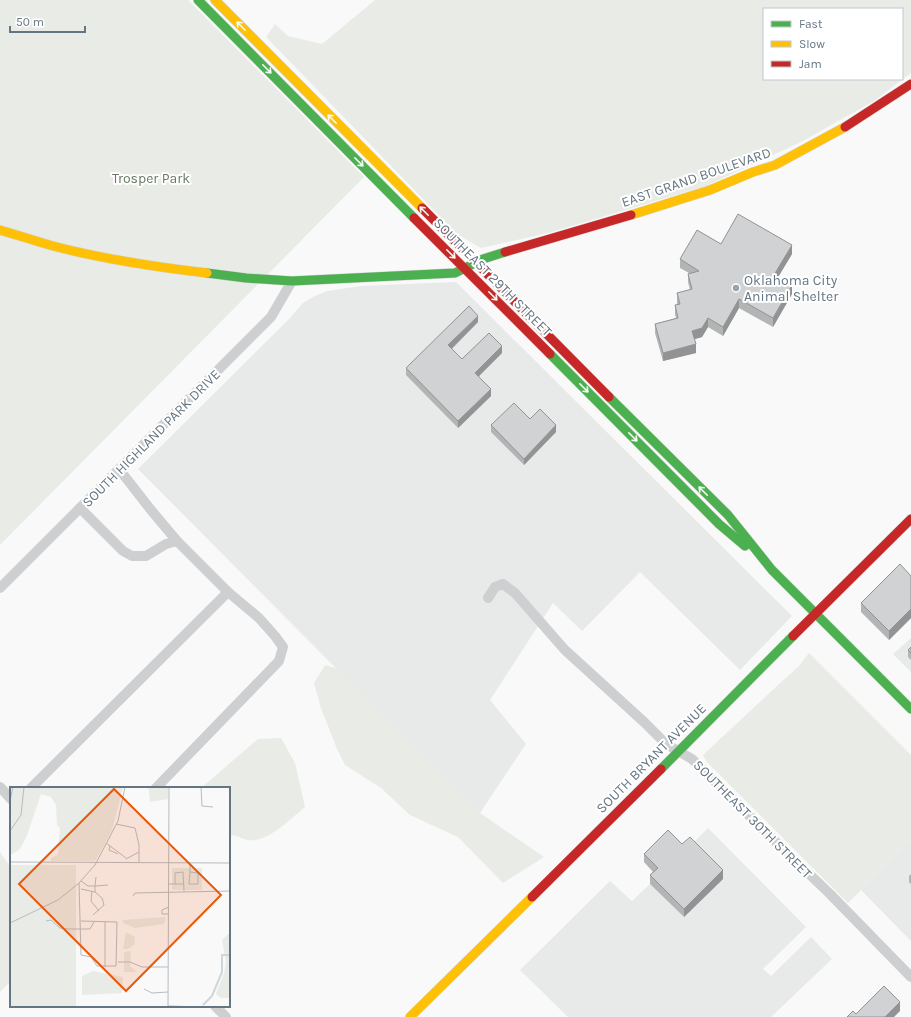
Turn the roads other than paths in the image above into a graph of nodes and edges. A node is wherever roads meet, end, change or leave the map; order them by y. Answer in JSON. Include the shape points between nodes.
{"nodes":[{"id":1,"x":198,"y":0,"type":"edge"},
{"id":2,"x":215,"y":0,"type":"edge"},
{"id":3,"x":911,"y":84,"type":"edge"},
{"id":4,"x":0,"y":230,"type":"edge"},
{"id":5,"x":475,"y":263,"type":"junction"},
{"id":6,"x":465,"y":268,"type":"junction"},
{"id":7,"x":292,"y":280,"type":"junction"},
{"id":8,"x":614,"y":402,"type":"junction"},
{"id":9,"x":606,"y":410,"type":"junction"},
{"id":10,"x":119,"y":469,"type":"junction"},
{"id":11,"x":80,"y":508,"type":"junction"},
{"id":12,"x":911,"y":519,"type":"edge"},
{"id":13,"x":177,"y":541,"type":"junction"},
{"id":14,"x":772,"y":570,"type":"junction"},
{"id":15,"x":0,"y":588,"type":"edge"},
{"id":16,"x":228,"y":592,"type":"junction"},
{"id":17,"x":488,"y":598,"type":"dead end"},
{"id":18,"x":815,"y":613,"type":"junction"},
{"id":19,"x":911,"y":709,"type":"edge"},
{"id":20,"x":679,"y":751,"type":"junction"},
{"id":21,"x":0,"y":787,"type":"edge"},
{"id":22,"x":32,"y":787,"type":"edge"},
{"id":23,"x":157,"y":787,"type":"edge"},
{"id":24,"x":10,"y":798,"type":"edge"},
{"id":25,"x":911,"y":977,"type":"edge"},
{"id":26,"x":216,"y":1007,"type":"edge"},
{"id":27,"x":226,"y":1017,"type":"edge"},
{"id":28,"x":410,"y":1017,"type":"edge"}],
"edges":[{"from":1,"to":6,"type":"main road","name":"SOUTHEAST 29TH STREET","one_way":true},
{"from":5,"to":2,"type":"main road","name":"SOUTHEAST 29TH STREET","one_way":true},
{"from":3,"to":5,"type":"main road","name":"EAST GRAND BOULEVARD","via":[[847,126],[775,166],[668,204]]},
{"from":4,"to":7,"type":"main road","name":"EAST GRAND BOULEVARD","via":[[54,246],[150,266],[246,278]]},
{"from":5,"to":6,"type":"main road","name":"EAST GRAND BOULEVARD"},
{"from":5,"to":8,"type":"main road","name":"SOUTHEAST 29TH STREET"},
{"from":6,"to":7,"type":"main road","name":"EAST GRAND BOULEVARD","via":[[455,273]]},
{"from":6,"to":9,"type":"main road","name":"SOUTHEAST 29TH STREET","one_way":true},
{"from":7,"to":10,"type":"street","name":"SOUTH HIGHLAND PARK DRIVE","via":[[271,317]]},
{"from":8,"to":9,"type":"main road"},
{"from":14,"to":8,"type":"main road","name":"SOUTHEAST 29TH STREET","one_way":true,"via":[[728,515]]},
{"from":9,"to":14,"type":"main road","name":"SOUTHEAST 29TH STREET","one_way":true,"via":[[719,524]]},
{"from":10,"to":11,"type":"street","name":"SOUTH HIGHLAND PARK DRIVE"},
{"from":10,"to":13,"type":"street"},
{"from":11,"to":13,"type":"street","via":[[123,551],[132,556],[146,556],[166,544]]},
{"from":11,"to":15,"type":"street","name":"SOUTH HIGHLAND PARK DRIVE"},
{"from":12,"to":18,"type":"main road","name":"SOUTH BRYANT AVENUE"},
{"from":13,"to":16,"type":"street"},
{"from":14,"to":18,"type":"main road","name":"SOUTHEAST 29TH STREET"},
{"from":16,"to":22,"type":"street"},
{"from":16,"to":23,"type":"street","via":[[259,618],[275,636],[283,647],[279,661]]},
{"from":17,"to":20,"type":"street","name":"SOUTHEAST 30TH STREET","via":[[495,587],[503,584],[515,593],[565,650],[666,744]]},
{"from":18,"to":19,"type":"main road","name":"SOUTHEAST 29TH STREET"},
{"from":18,"to":20,"type":"main road","name":"SOUTH BRYANT AVENUE"},
{"from":20,"to":25,"type":"street","name":"SOUTHEAST 30TH STREET","via":[[692,759]]},
{"from":20,"to":28,"type":"main road","name":"SOUTH BRYANT AVENUE"},
{"from":21,"to":24,"type":"street"},
{"from":26,"to":27,"type":"street"}]}
